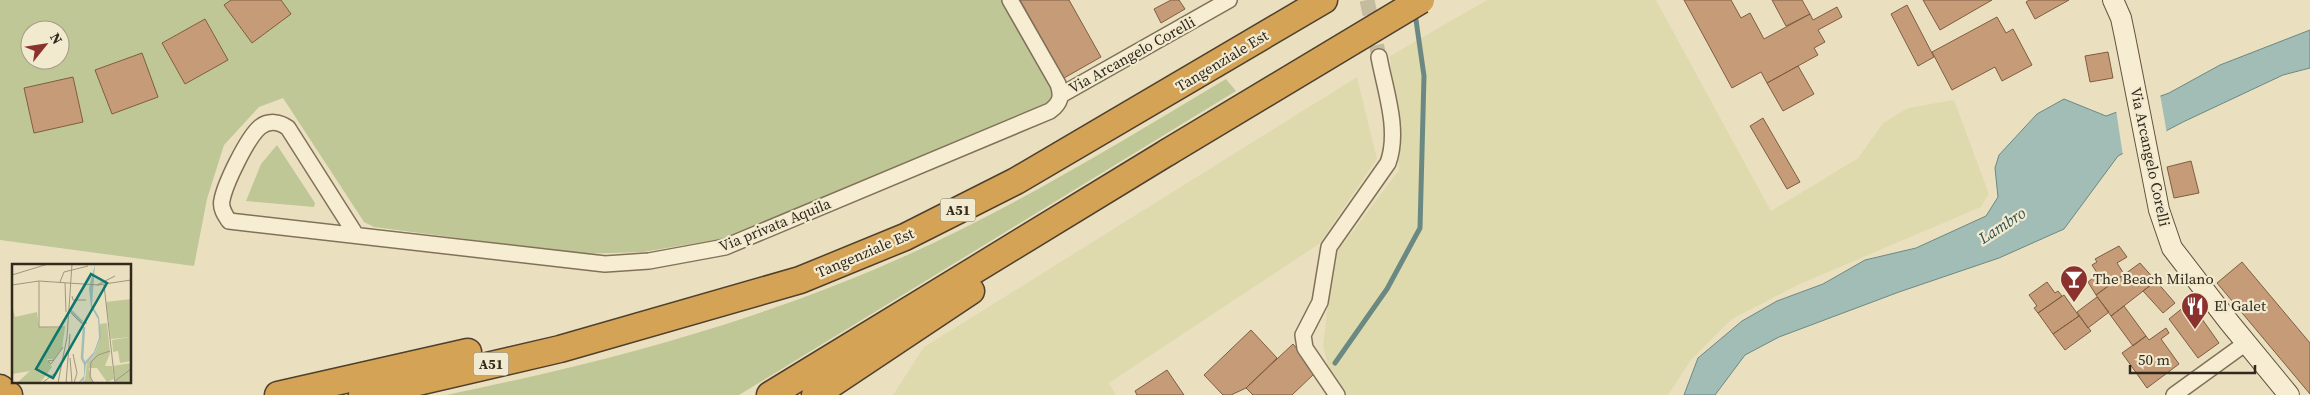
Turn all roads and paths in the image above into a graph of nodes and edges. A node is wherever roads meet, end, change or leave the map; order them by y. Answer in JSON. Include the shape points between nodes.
{"nodes":[{"id":1,"x":1010,"y":0,"type":"edge"},
{"id":2,"x":1229,"y":0,"type":"edge"},
{"id":3,"x":1324,"y":0,"type":"edge"},
{"id":4,"x":1421,"y":0,"type":"edge"},
{"id":5,"x":2113,"y":0,"type":"edge"},
{"id":6,"x":1379,"y":57,"type":"tunnel mouth"},
{"id":7,"x":1062,"y":95,"type":"junction"},
{"id":8,"x":356,"y":235,"type":"junction"},
{"id":9,"x":2246,"y":343,"type":"junction"},
{"id":10,"x":835,"y":369,"type":"junction"},
{"id":11,"x":422,"y":372,"type":"junction"},
{"id":12,"x":0,"y":388,"type":"edge"},
{"id":13,"x":9,"y":395,"type":"edge"},
{"id":14,"x":278,"y":395,"type":"edge"},
{"id":15,"x":362,"y":395,"type":"edge"},
{"id":16,"x":770,"y":395,"type":"edge"},
{"id":17,"x":815,"y":395,"type":"edge"},
{"id":18,"x":1337,"y":395,"type":"edge"},
{"id":19,"x":2174,"y":395,"type":"edge"},
{"id":20,"x":2289,"y":395,"type":"edge"}],
"edges":[{"from":1,"to":7,"type":"street"},
{"from":2,"to":7,"type":"street","name":"Via Arcangelo Corelli"},
{"from":3,"to":11,"type":"highway","name":"Tangenziale Est","number":"A51","via":[[1016,181],[905,237],[800,280],[560,349]]},
{"from":4,"to":10,"type":"highway","bridge":true,"via":[[1168,152]]},
{"from":5,"to":9,"type":"street","name":"Via Arcangelo Corelli","via":[[2138,97],[2159,210],[2172,248]]},
{"from":6,"to":18,"type":"street","via":[[1392,124],[1392,153],[1329,246],[1320,302],[1303,334],[1305,348]]},
{"from":7,"to":8,"type":"street","name":"Via privata Aquila","via":[[1058,105],[1050,111],[724,246],[704,251],[649,261],[605,264]]},
{"from":8,"to":8,"type":"street","name":"Via privata Aquila","via":[[288,128],[281,123],[260,127],[250,139],[221,201],[229,221]]},
{"from":9,"to":19,"type":"street"},
{"from":9,"to":20,"type":"street","name":"Via Arcangelo Corelli"},
{"from":10,"to":16,"type":"highway"},
{"from":10,"to":17,"type":"highway"},
{"from":11,"to":14,"type":"highway"},
{"from":11,"to":15,"type":"highway","name":"Tangenziale Est","number":"A51"},
{"from":12,"to":13,"type":"highway"}]}
